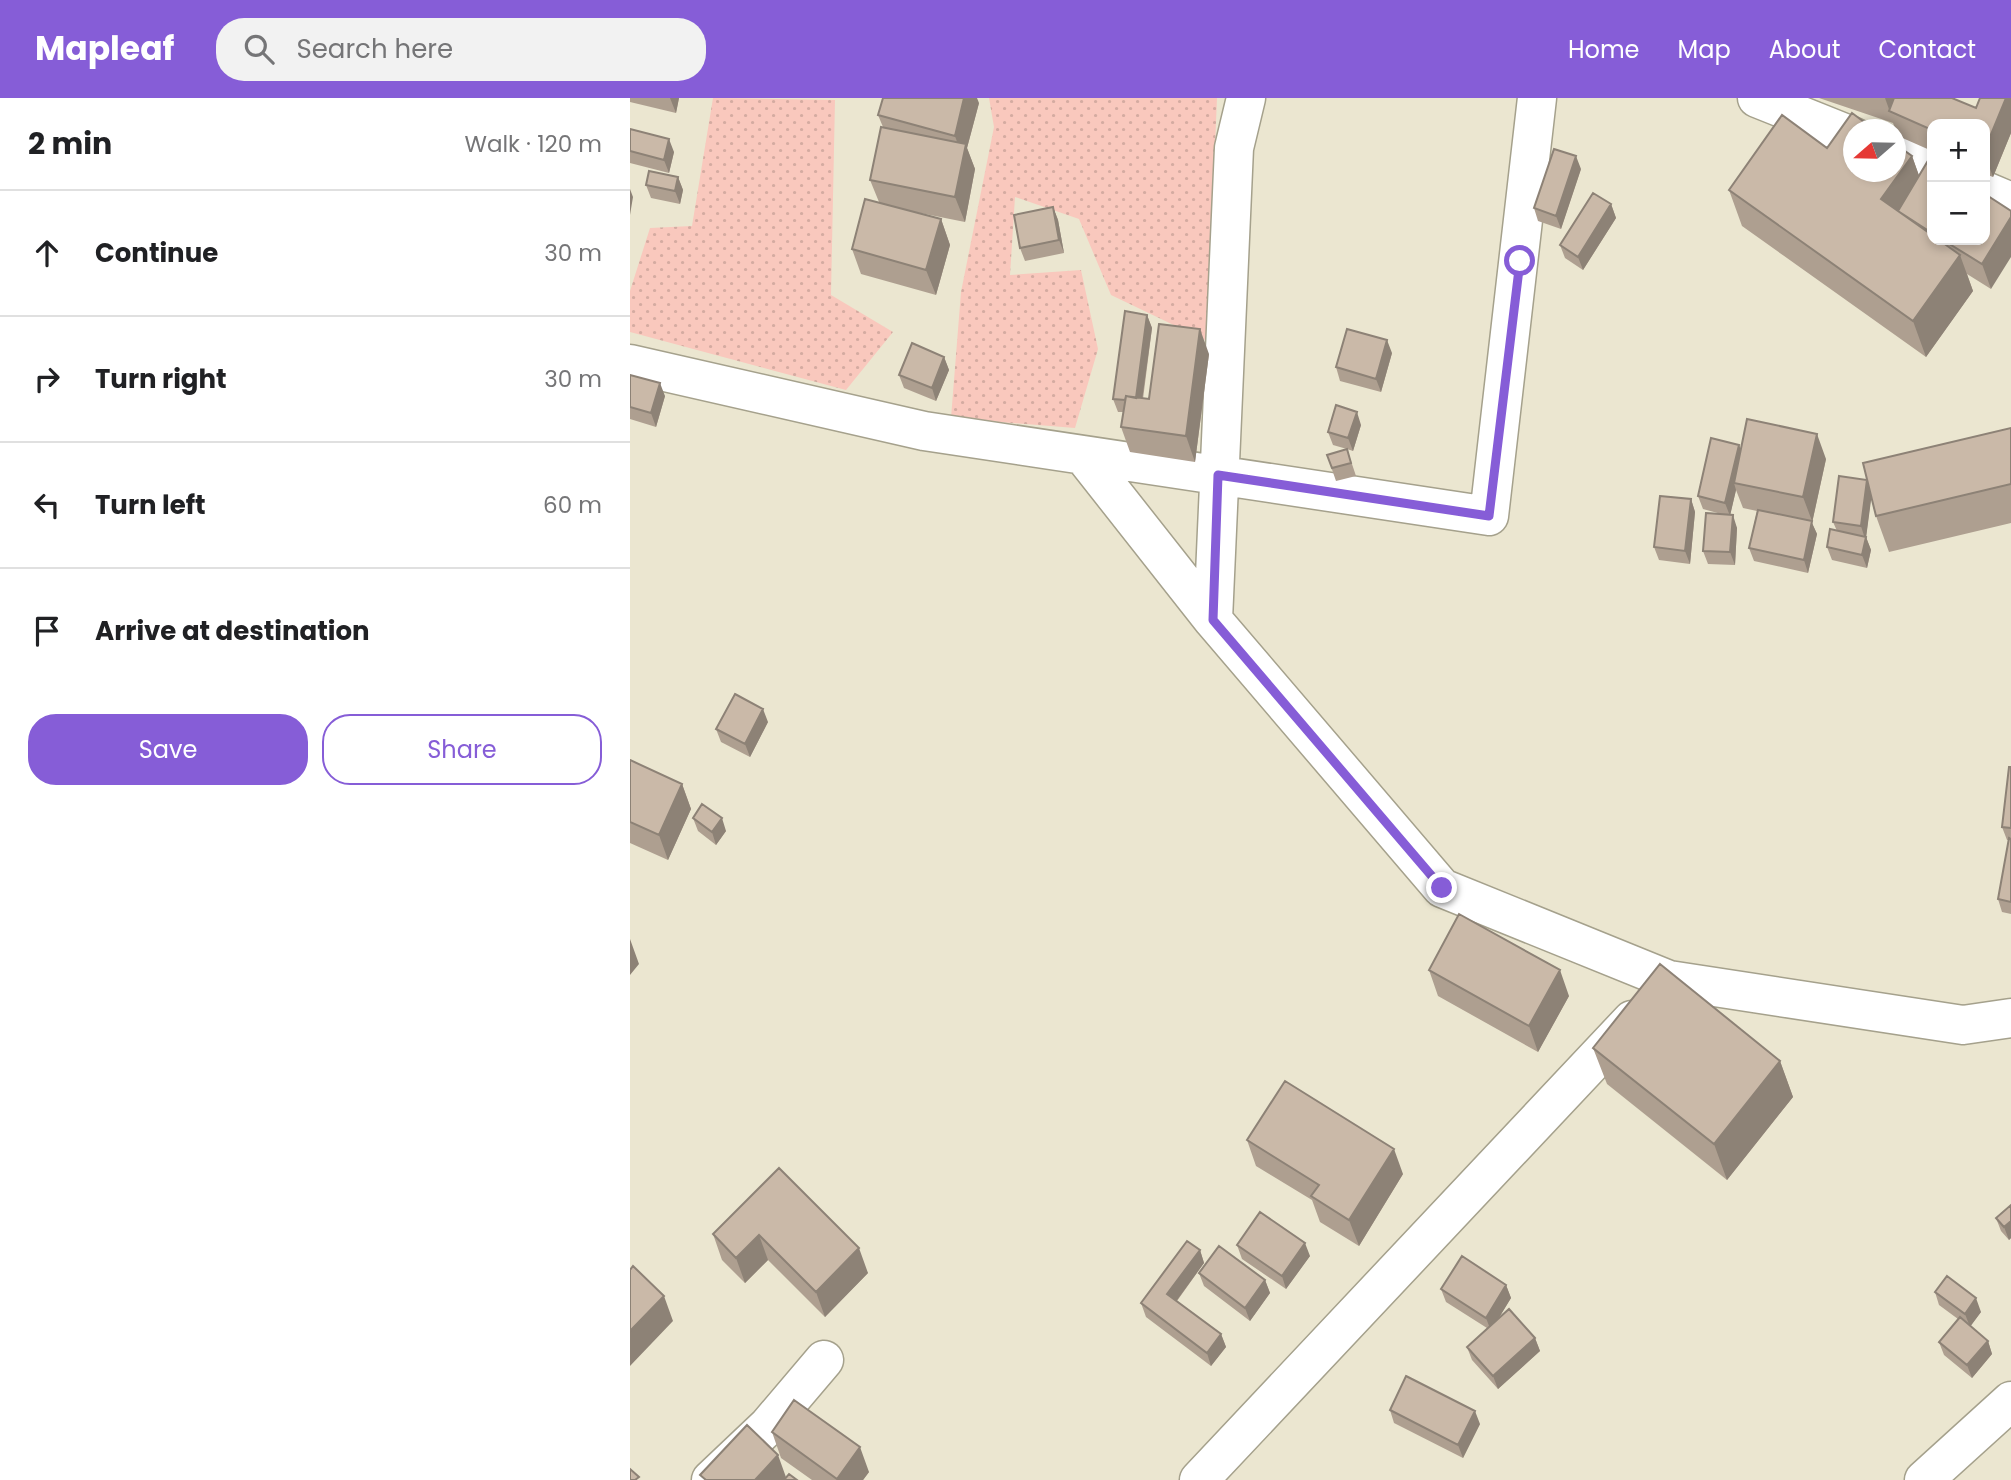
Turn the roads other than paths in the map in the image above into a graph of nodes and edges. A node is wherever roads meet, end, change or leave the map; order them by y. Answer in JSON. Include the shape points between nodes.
{"nodes":[{"id":1,"x":1246,"y":98,"type":"edge"},
{"id":2,"x":1537,"y":98,"type":"edge"},
{"id":3,"x":1757,"y":98,"type":"edge"},
{"id":4,"x":1843,"y":134,"type":"edge"},
{"id":5,"x":1906,"y":159,"type":"edge"},
{"id":6,"x":1927,"y":168,"type":"edge"},
{"id":7,"x":1990,"y":193,"type":"edge"},
{"id":8,"x":2011,"y":202,"type":"edge"},
{"id":9,"x":630,"y":364,"type":"edge"},
{"id":10,"x":1083,"y":455,"type":"junction"},
{"id":11,"x":1218,"y":475,"type":"junction"},
{"id":12,"x":1213,"y":620,"type":"junction"},
{"id":13,"x":1669,"y":980,"type":"junction"},
{"id":14,"x":2011,"y":1018,"type":"edge"},
{"id":15,"x":824,"y":1360,"type":"dead end"},
{"id":16,"x":2011,"y":1401,"type":"edge"},
{"id":17,"x":711,"y":1480,"type":"edge"},
{"id":18,"x":1199,"y":1480,"type":"edge"},
{"id":19,"x":1924,"y":1480,"type":"edge"}],
"edges":[{"from":1,"to":11,"type":"street","via":[[1234,148]]},
{"from":2,"to":11,"type":"street","via":[[1489,516]]},
{"from":3,"to":4,"type":"street"},
{"from":5,"to":6,"type":"street"},
{"from":7,"to":8,"type":"street"},
{"from":9,"to":10,"type":"street","via":[[924,431]]},
{"from":10,"to":11,"type":"street"},
{"from":10,"to":12,"type":"street"},
{"from":11,"to":12,"type":"street"},
{"from":12,"to":13,"type":"street","via":[[1442,888]]},
{"from":13,"to":14,"type":"street","via":[[1963,1025]]},
{"from":13,"to":18,"type":"street"},
{"from":15,"to":17,"type":"street","via":[[768,1426]]},
{"from":16,"to":19,"type":"street"}]}
